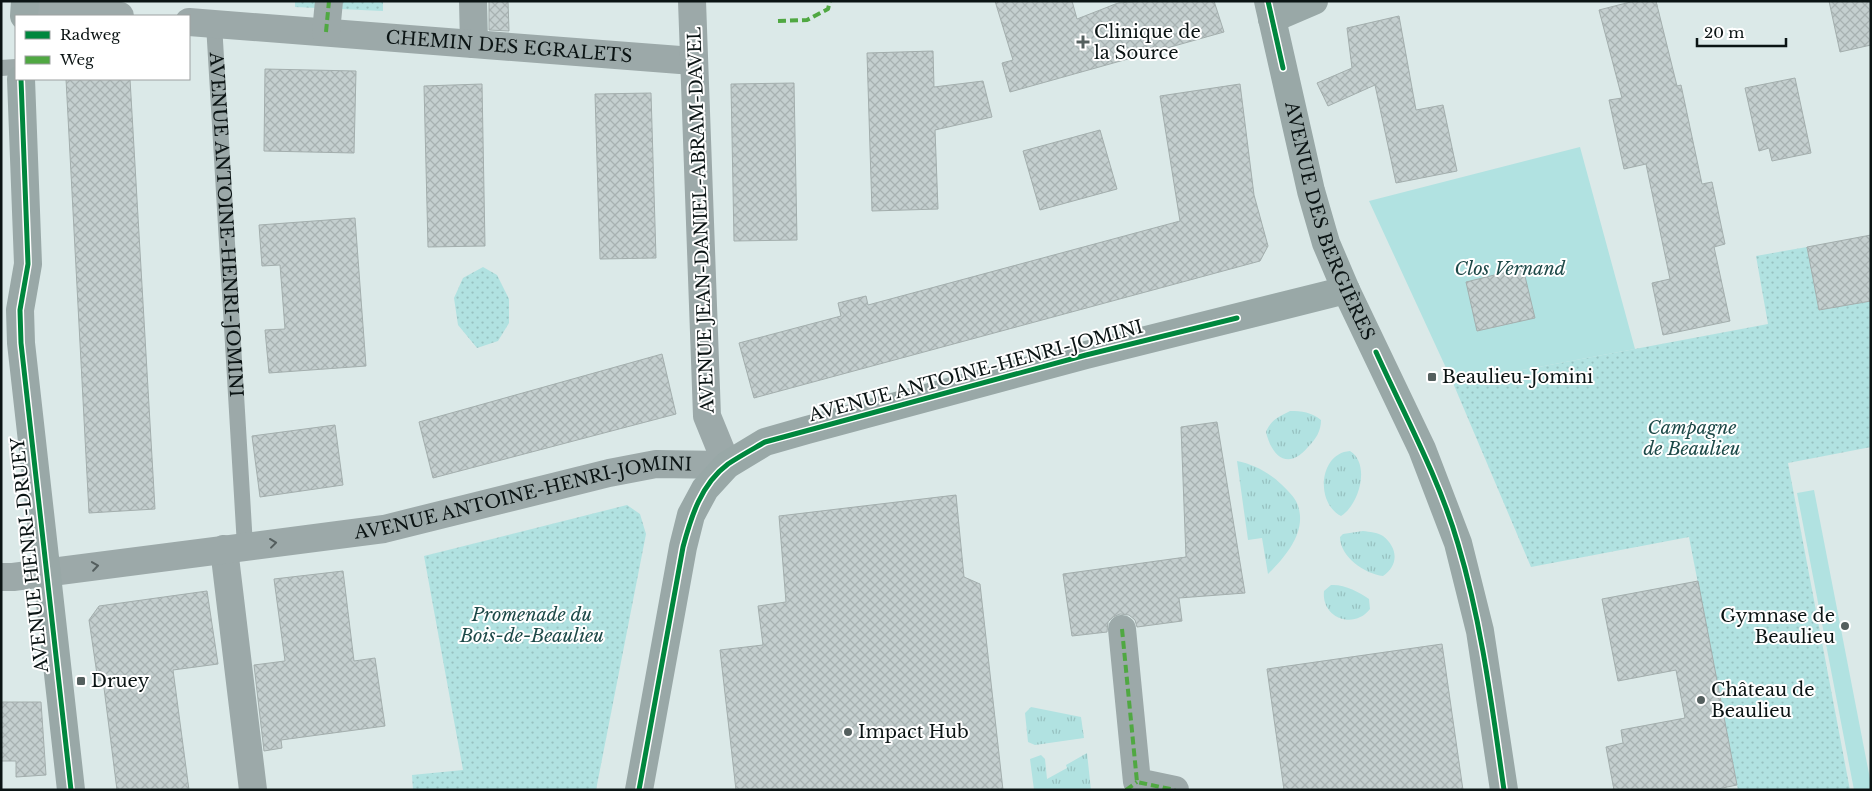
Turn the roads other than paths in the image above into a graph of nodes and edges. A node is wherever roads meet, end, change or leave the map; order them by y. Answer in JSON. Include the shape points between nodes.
{"nodes":[{"id":1,"x":329,"y":1,"type":"edge"},
{"id":2,"x":474,"y":1,"type":"edge"},
{"id":3,"x":692,"y":1,"type":"edge"},
{"id":4,"x":1314,"y":1,"type":"edge"},
{"id":5,"x":25,"y":8,"type":"edge"},
{"id":6,"x":1270,"y":10,"type":"edge"},
{"id":7,"x":108,"y":15,"type":"edge"},
{"id":8,"x":201,"y":23,"type":"edge"},
{"id":9,"x":326,"y":32,"type":"junction"},
{"id":10,"x":474,"y":44,"type":"junction"},
{"id":11,"x":693,"y":61,"type":"junction"},
{"id":12,"x":15,"y":67,"type":"edge"},
{"id":13,"x":1,"y":68,"type":"edge"},
{"id":14,"x":21,"y":80,"type":"edge"},
{"id":15,"x":1346,"y":290,"type":"junction"},
{"id":16,"x":727,"y":466,"type":"junction"},
{"id":17,"x":234,"y":547,"type":"junction"},
{"id":18,"x":46,"y":572,"type":"junction"},
{"id":19,"x":1,"y":577,"type":"edge"},
{"id":20,"x":1122,"y":629,"type":"dead end"},
{"id":21,"x":1132,"y":786,"type":"edge"},
{"id":22,"x":71,"y":790,"type":"edge"},
{"id":23,"x":253,"y":790,"type":"edge"},
{"id":24,"x":639,"y":790,"type":"edge"},
{"id":25,"x":1175,"y":790,"type":"edge"},
{"id":26,"x":1504,"y":790,"type":"edge"}],
"edges":[{"from":1,"to":9,"type":"street"},
{"from":2,"to":10,"type":"street"},
{"from":3,"to":11,"type":"street","name":"AVENUE JEAN-DANIEL-ABRAM-DAVEL"},
{"from":4,"to":6,"type":"main road"},
{"from":5,"to":7,"type":"street"},
{"from":6,"to":15,"type":"main road","name":"AVENUE DES BERGIÈRES","via":[[1310,191],[1326,243]]},
{"from":8,"to":9,"type":"street","name":"CHEMIN DES EGRALETS"},
{"from":8,"to":17,"type":"lane","name":"AVENUE ANTOINE-HENRI-JOMINI"},
{"from":9,"to":10,"type":"street","name":"CHEMIN DES EGRALETS"},
{"from":10,"to":11,"type":"street","name":"CHEMIN DES EGRALETS"},
{"from":11,"to":16,"type":"street","name":"AVENUE JEAN-DANIEL-ABRAM-DAVEL","via":[[707,416]]},
{"from":12,"to":13,"type":"lane"},
{"from":14,"to":18,"type":"main road","name":"AVENUE HENRI-DRUEY","via":[[28,264],[20,310],[21,343]]},
{"from":15,"to":16,"type":"main road","name":"AVENUE ANTOINE-HENRI-JOMINI","via":[[1086,355],[764,442]]},
{"from":15,"to":26,"type":"main road","name":"AVENUE DES BERGIÈRES","via":[[1422,449],[1458,543],[1480,631]]},
{"from":17,"to":16,"type":"street","name":"AVENUE ANTOINE-HENRI-JOMINI","one_way":true,"via":[[384,529],[656,464]]},
{"from":16,"to":24,"type":"main road","via":[[705,489],[691,515]]},
{"from":18,"to":17,"type":"street","name":"AVENUE ANTOINE-HENRI-JOMINI","one_way":true},
{"from":17,"to":23,"type":"street","name":"AVENUE ANTOINE-HENRI-JOMINI"},
{"from":18,"to":19,"type":"street","name":"AVENUE ANTOINE-HENRI-JOMINI"},
{"from":18,"to":22,"type":"main road","name":"AVENUE HENRI-DRUEY"},
{"from":20,"to":21,"type":"street"},
{"from":21,"to":25,"type":"street"}]}
